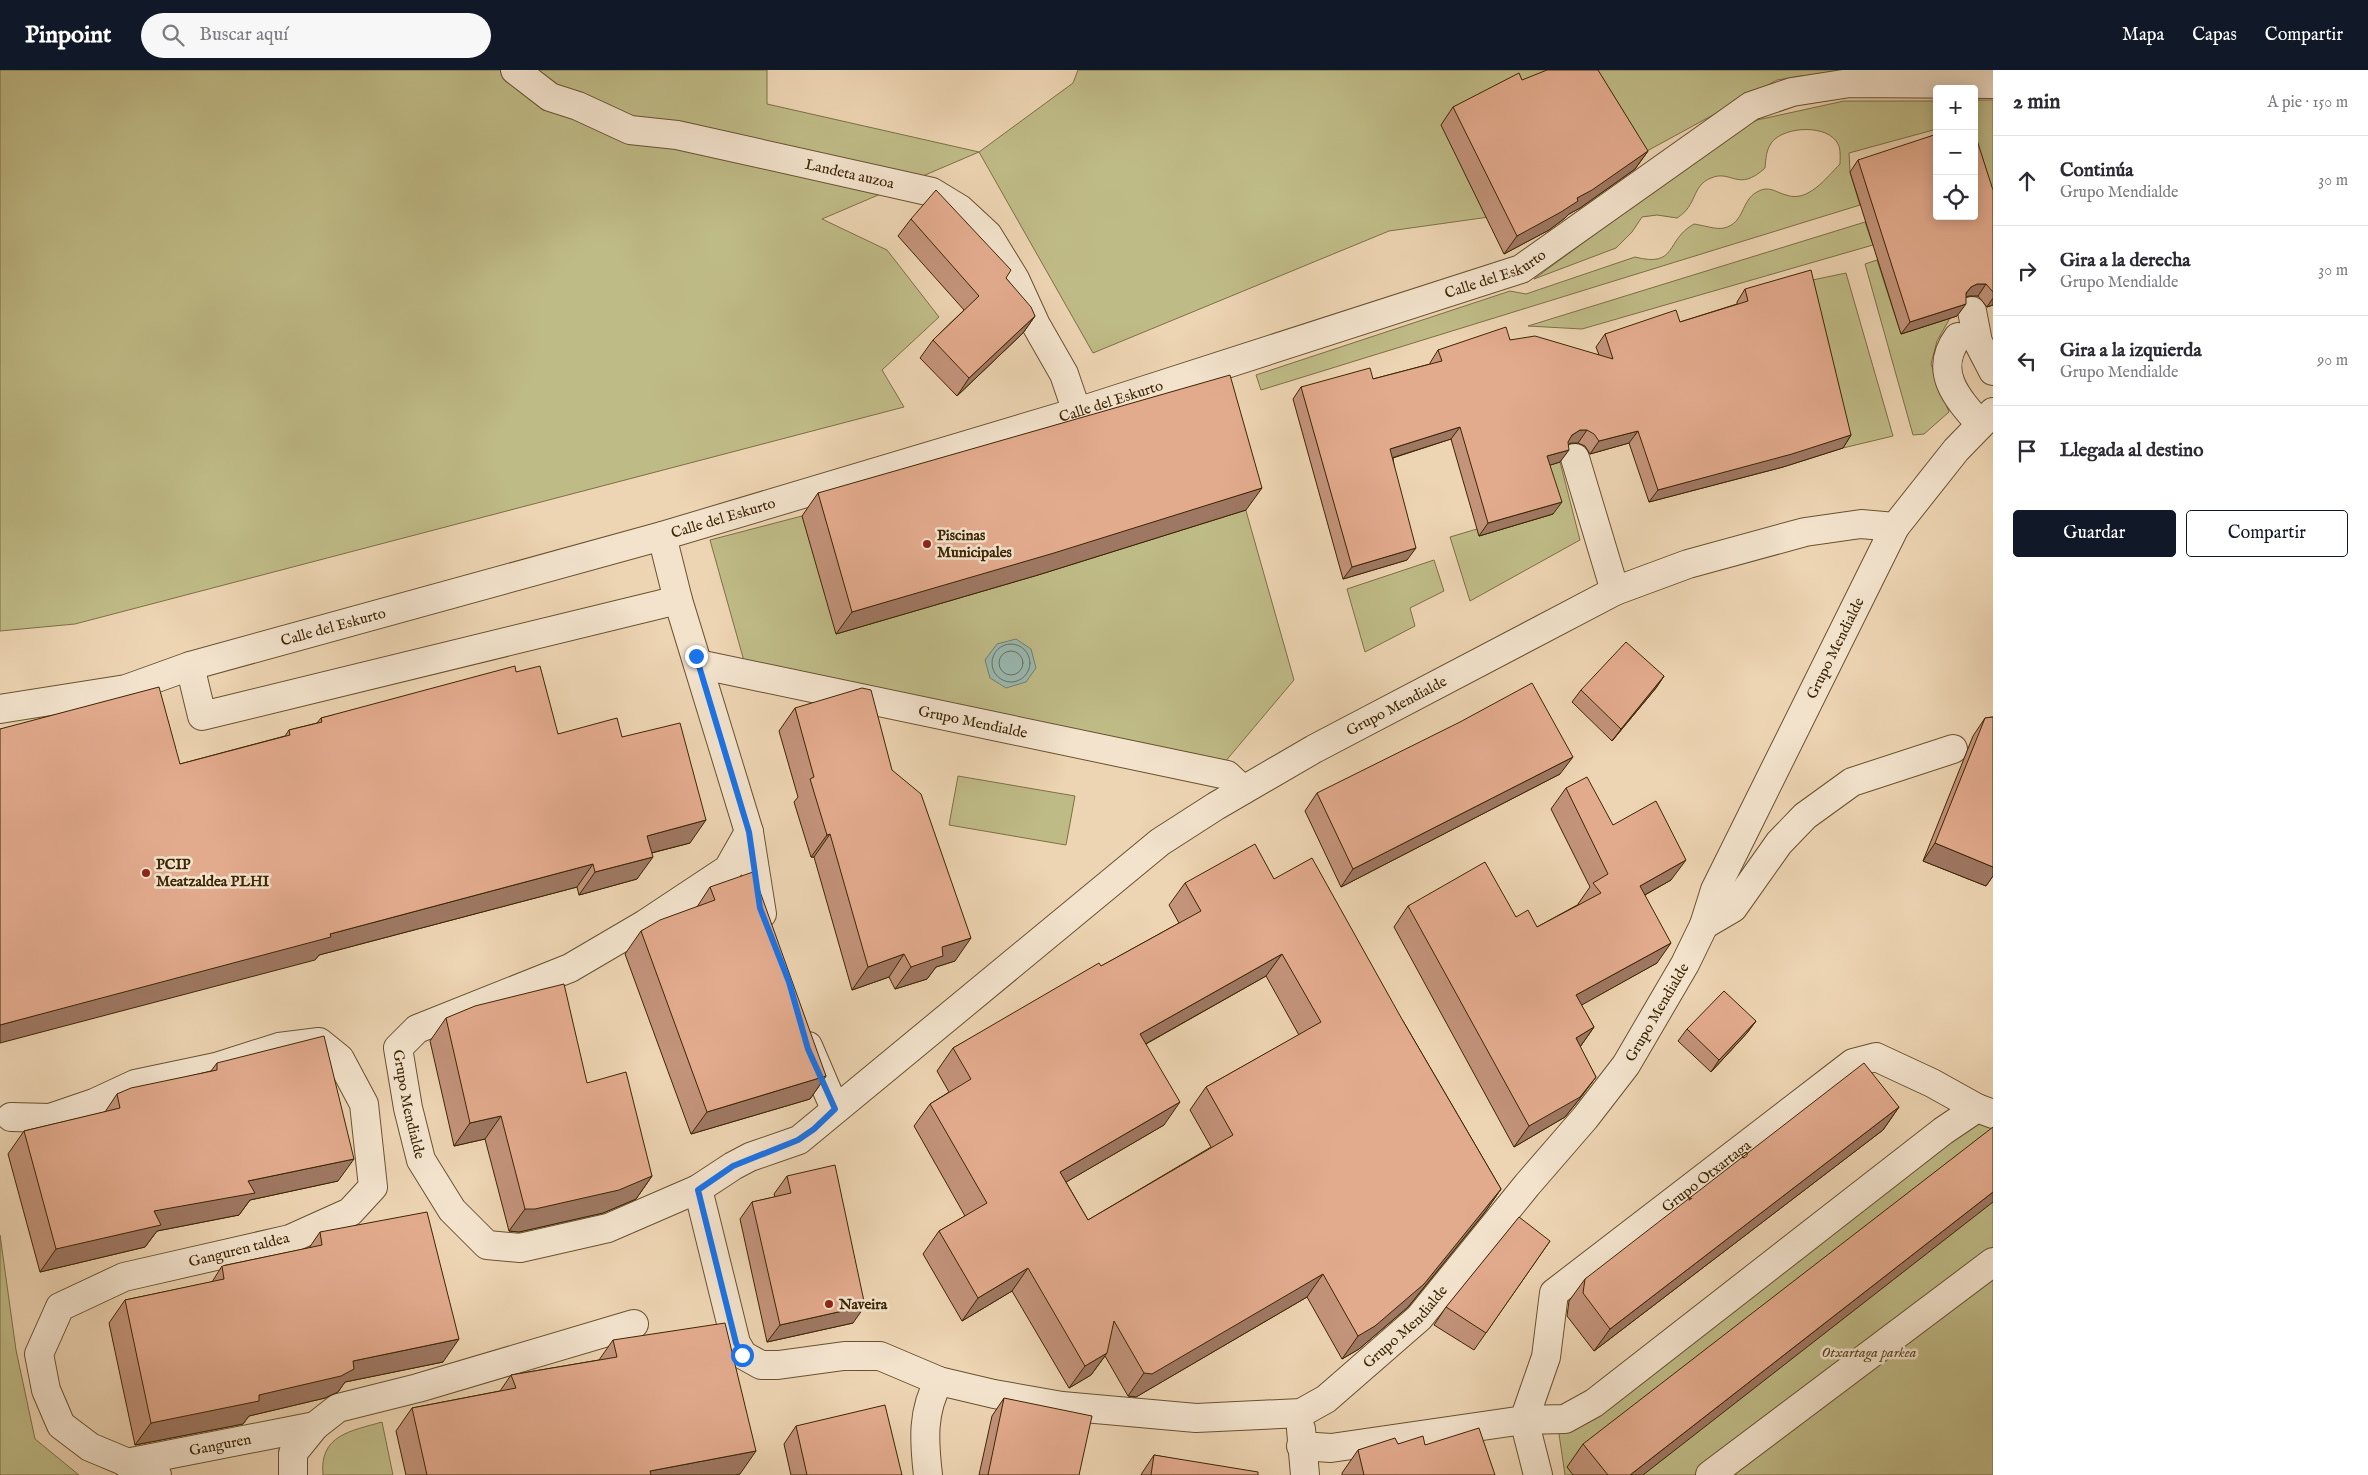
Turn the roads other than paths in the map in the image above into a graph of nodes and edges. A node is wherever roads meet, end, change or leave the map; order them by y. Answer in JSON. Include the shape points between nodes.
{"nodes":[{"id":1,"x":515,"y":70,"type":"edge"},
{"id":2,"x":1993,"y":84,"type":"edge"},
{"id":3,"x":1972,"y":311,"type":"dead end"},
{"id":4,"x":1958,"y":337,"type":"dead end"},
{"id":5,"x":1993,"y":371,"type":"edge"},
{"id":6,"x":1077,"y":412,"type":"junction"},
{"id":7,"x":1986,"y":418,"type":"edge"},
{"id":8,"x":1575,"y":458,"type":"dead end"},
{"id":9,"x":1895,"y":527,"type":"junction"},
{"id":10,"x":662,"y":536,"type":"junction"},
{"id":11,"x":1616,"y":591,"type":"junction"},
{"id":12,"x":678,"y":600,"type":"junction"},
{"id":13,"x":698,"y":664,"type":"junction"},
{"id":14,"x":190,"y":666,"type":"junction"},
{"id":15,"x":0,"y":710,"type":"edge"},
{"id":16,"x":1953,"y":749,"type":"dead end"},
{"id":17,"x":1243,"y":790,"type":"junction"},
{"id":18,"x":749,"y":832,"type":"junction"},
{"id":19,"x":712,"y":880,"type":"junction"},
{"id":20,"x":760,"y":908,"type":"junction"},
{"id":21,"x":1704,"y":926,"type":"junction"},
{"id":22,"x":770,"y":936,"type":"edge"},
{"id":23,"x":801,"y":1024,"type":"edge"},
{"id":24,"x":835,"y":1109,"type":"junction"},
{"id":25,"x":1985,"y":1111,"type":"edge"},
{"id":26,"x":11,"y":1117,"type":"dead end"},
{"id":27,"x":698,"y":1190,"type":"junction"},
{"id":28,"x":1993,"y":1262,"type":"edge"},
{"id":29,"x":634,"y":1324,"type":"dead end"},
{"id":30,"x":939,"y":1381,"type":"junction"},
{"id":31,"x":1300,"y":1413,"type":"junction"},
{"id":32,"x":1524,"y":1420,"type":"junction"},
{"id":33,"x":315,"y":1426,"type":"junction"},
{"id":34,"x":1301,"y":1446,"type":"junction"},
{"id":35,"x":126,"y":1463,"type":"junction"},
{"id":36,"x":157,"y":1475,"type":"edge"},
{"id":37,"x":293,"y":1475,"type":"edge"},
{"id":38,"x":928,"y":1475,"type":"edge"},
{"id":39,"x":1305,"y":1475,"type":"edge"},
{"id":40,"x":1538,"y":1475,"type":"edge"},
{"id":41,"x":1710,"y":1475,"type":"edge"}],
"edges":[{"from":1,"to":6,"type":"street","name":"Landeta auzoa","via":[[550,97],[630,130],[677,135],[932,192],[960,208],[988,235],[1015,279],[1064,374]]},
{"from":2,"to":6,"type":"street","name":"Calle del Eskurto","via":[[1850,83],[1792,92],[1751,106],[1522,269]]},
{"from":3,"to":5,"type":"street","via":[[1978,342]]},
{"from":4,"to":7,"type":"street","via":[[1946,358],[1948,373],[1954,390]]},
{"from":6,"to":10,"type":"street","name":"Calle del Eskurto"},
{"from":7,"to":9,"type":"street","name":"Grupo Mendialde"},
{"from":8,"to":11,"type":"street"},
{"from":9,"to":11,"type":"street","name":"Grupo Mendialde","via":[[1861,524],[1805,532],[1688,564]]},
{"from":9,"to":21,"type":"street","name":"Grupo Mendialde","via":[[1715,890]]},
{"from":10,"to":12,"type":"street"},
{"from":10,"to":14,"type":"street","name":"Calle del Eskurto"},
{"from":11,"to":17,"type":"street","name":"Grupo Mendialde","via":[[1314,749]]},
{"from":12,"to":13,"type":"street"},
{"from":12,"to":14,"type":"street","via":[[202,716]]},
{"from":13,"to":17,"type":"street","name":"Grupo Mendialde","via":[[1227,775]]},
{"from":13,"to":18,"type":"street"},
{"from":14,"to":15,"type":"street","name":"Calle del Eskurto","via":[[126,689]]},
{"from":16,"to":21,"type":"street","via":[[1852,782],[1805,816],[1779,843],[1733,908]]},
{"from":17,"to":24,"type":"street","name":"Grupo Mendialde","via":[[1160,842]]},
{"from":18,"to":19,"type":"street","name":"Grupo Mendialde","via":[[728,869]]},
{"from":18,"to":20,"type":"street"},
{"from":19,"to":20,"type":"street","via":[[741,890]]},
{"from":19,"to":27,"type":"street","name":"Grupo Mendialde","via":[[570,968],[417,1029],[398,1048],[421,1160],[452,1210],[487,1245],[520,1248],[608,1228]]},
{"from":20,"to":22,"type":"street"},
{"from":21,"to":31,"type":"street","name":"Grupo Mendialde","via":[[1626,1065],[1426,1310],[1326,1399]]},
{"from":23,"to":24,"type":"street","via":[[808,1049]]},
{"from":24,"to":27,"type":"street","name":"Grupo Mendialde","via":[[798,1140],[733,1166]]},
{"from":25,"to":32,"type":"street","name":"Grupo Otxartaga","via":[[1943,1131],[1594,1403],[1565,1419]]},
{"from":25,"to":32,"type":"street","name":"Grupo Otxartaga","via":[[1876,1057],[1853,1063],[1554,1293],[1546,1357]]},
{"from":26,"to":35,"type":"street","name":"Ganguren taldea","via":[[50,1118],[94,1104],[135,1084],[216,1067],[279,1047],[319,1042],[340,1060],[364,1104],[374,1187],[350,1212],[290,1239],[124,1277],[60,1308],[40,1354],[46,1390],[61,1425],[90,1448]]},
{"from":27,"to":30,"type":"street","name":"Grupo Mendialde","via":[[736,1343],[742,1355],[756,1363],[770,1365],[844,1356],[880,1356]]},
{"from":28,"to":41,"type":"street"},
{"from":29,"to":33,"type":"street","via":[[418,1388],[338,1408]]},
{"from":30,"to":31,"type":"street","name":"Grupo Mendialde","via":[[1062,1406],[1157,1416],[1196,1418]]},
{"from":30,"to":38,"type":"street","via":[[930,1396],[925,1423]]},
{"from":31,"to":34,"type":"street"},
{"from":32,"to":34,"type":"street","via":[[1331,1448]]},
{"from":32,"to":40,"type":"street"},
{"from":33,"to":35,"type":"street","name":"Ganguren"},
{"from":33,"to":37,"type":"street","via":[[293,1453]]},
{"from":34,"to":39,"type":"street"},
{"from":35,"to":36,"type":"street","name":"Ganguren taldea"}]}
